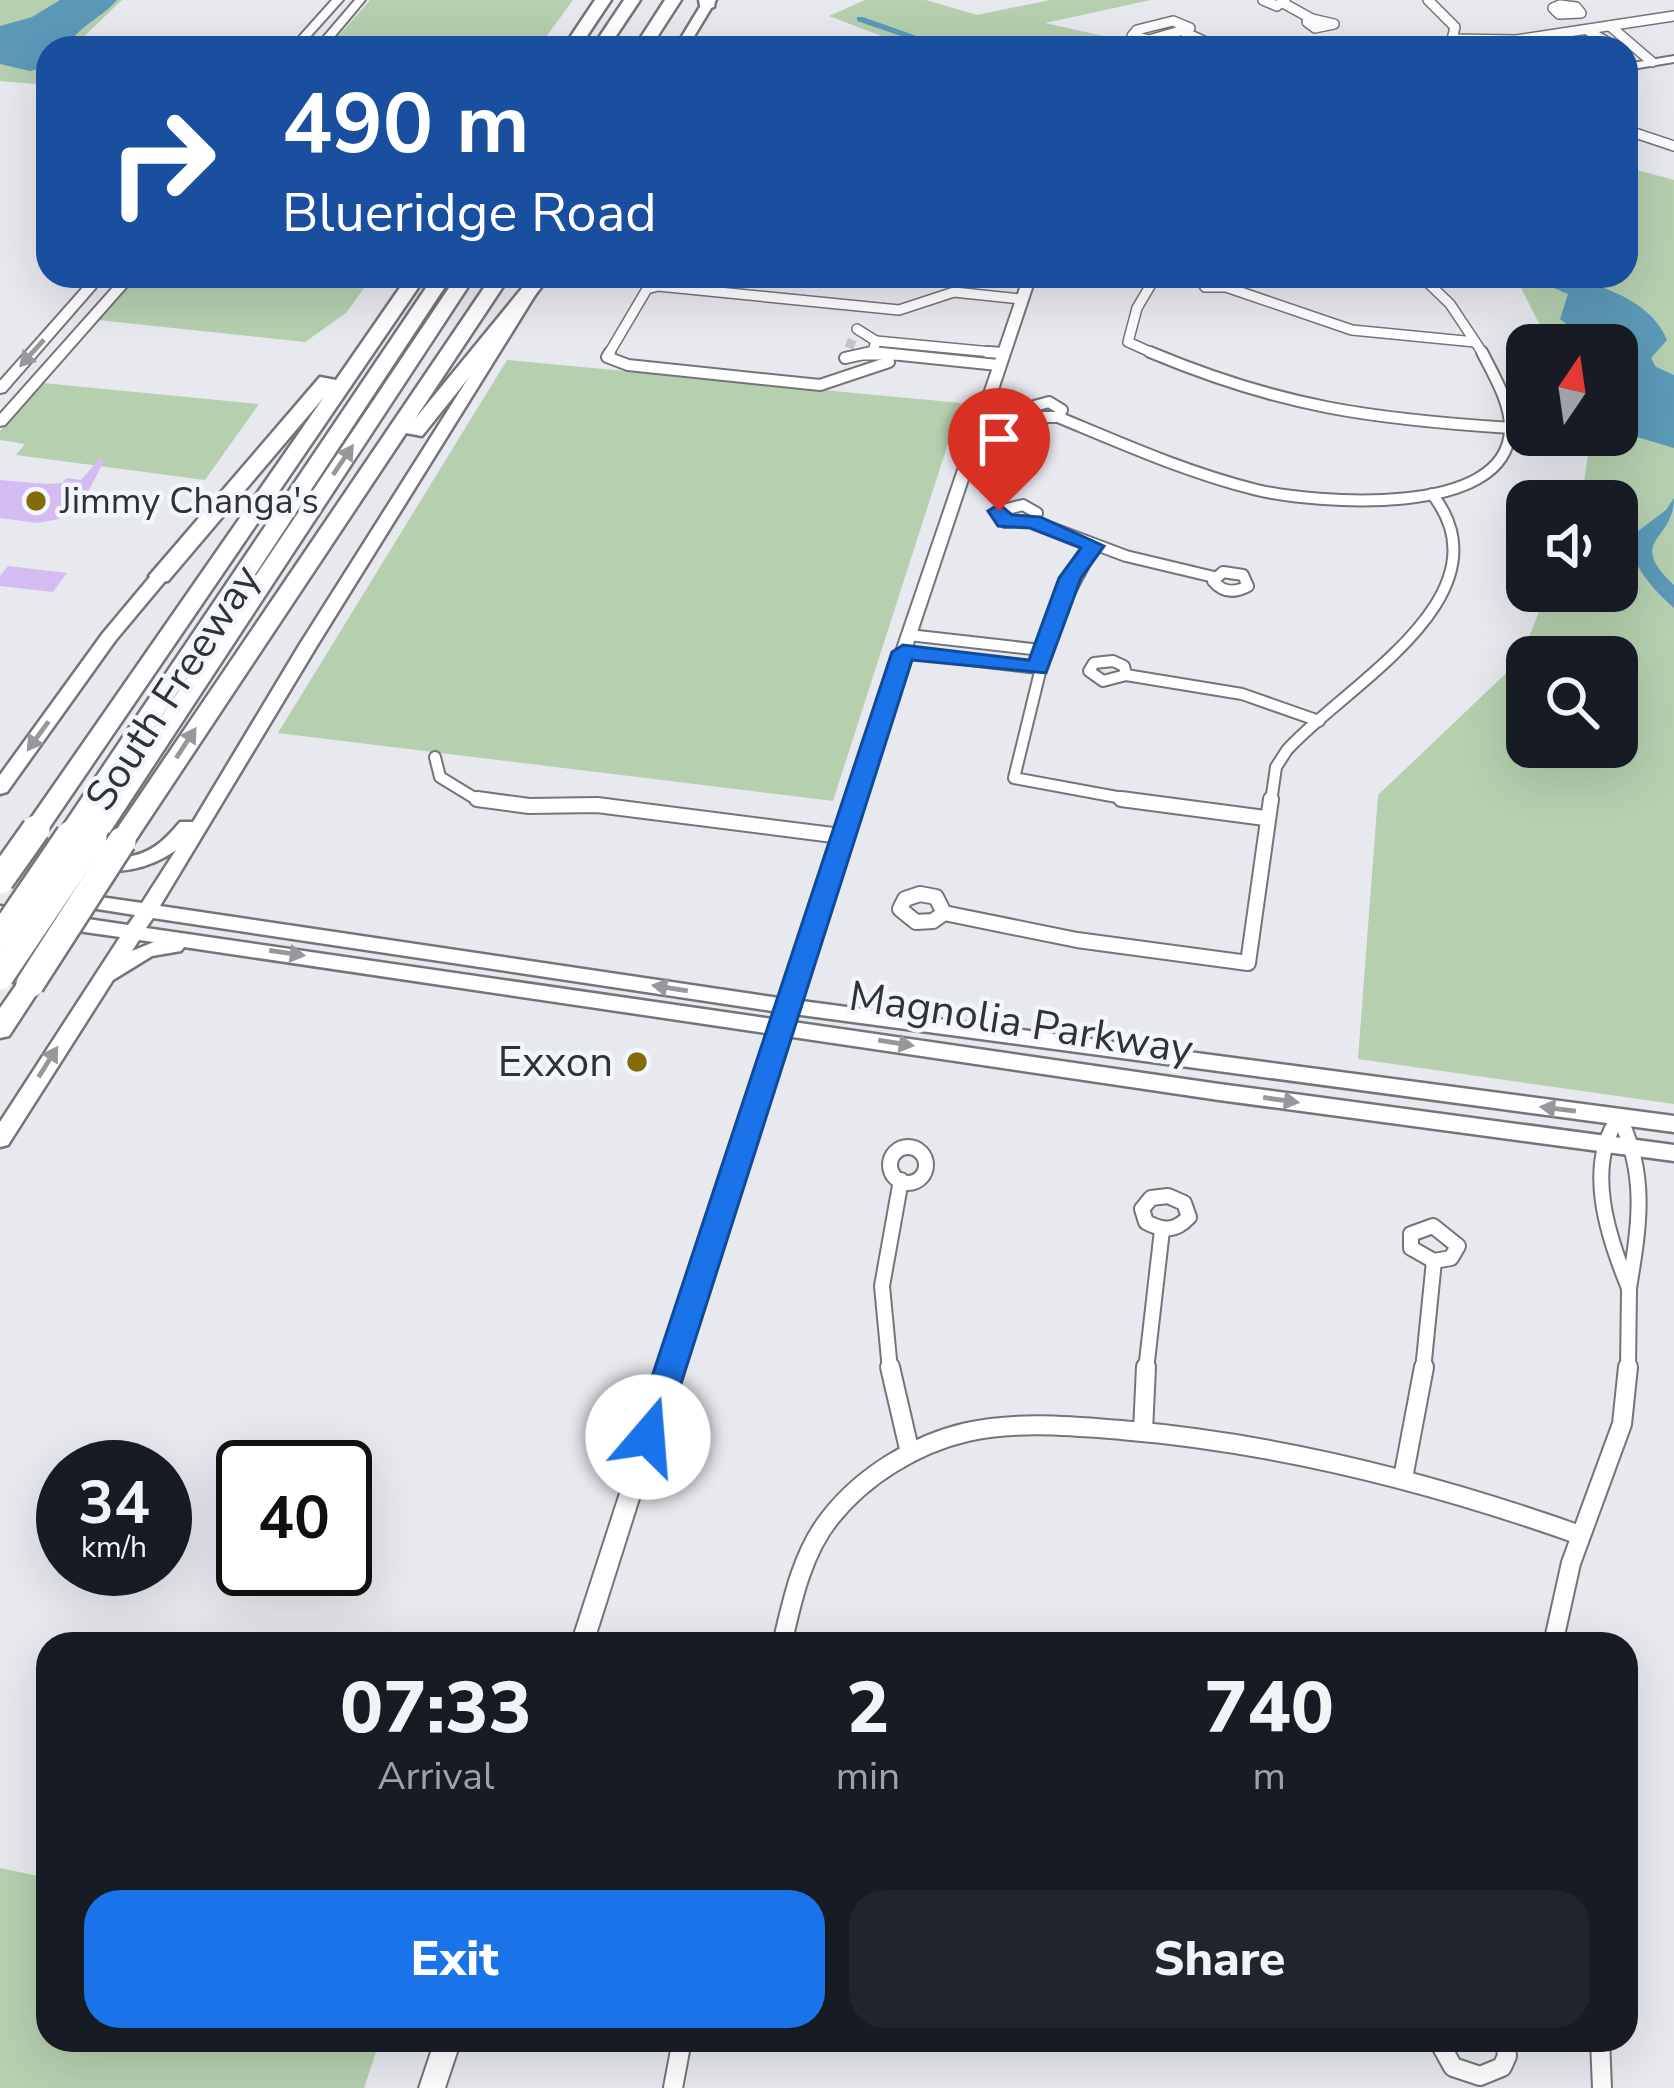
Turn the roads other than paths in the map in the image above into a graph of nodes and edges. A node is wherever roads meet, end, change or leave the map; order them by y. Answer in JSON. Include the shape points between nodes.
{"nodes":[{"id":1,"x":338,"y":0,"type":"edge"},
{"id":2,"x":360,"y":0,"type":"edge"},
{"id":3,"x":603,"y":0,"type":"edge"},
{"id":4,"x":632,"y":0,"type":"edge"},
{"id":5,"x":650,"y":0,"type":"edge"},
{"id":6,"x":662,"y":0,"type":"edge"},
{"id":7,"x":673,"y":0,"type":"edge"},
{"id":8,"x":1263,"y":0,"type":"edge"},
{"id":9,"x":1428,"y":0,"type":"edge"},
{"id":10,"x":708,"y":2,"type":"edge"},
{"id":11,"x":1285,"y":2,"type":"edge"},
{"id":12,"x":1674,"y":16,"type":"edge"},
{"id":13,"x":1312,"y":19,"type":"dead end"},
{"id":14,"x":1610,"y":26,"type":"junction"},
{"id":15,"x":1587,"y":29,"type":"junction"},
{"id":16,"x":1184,"y":32,"type":"junction"},
{"id":17,"x":305,"y":36,"type":"edge"},
{"id":18,"x":329,"y":36,"type":"edge"},
{"id":19,"x":579,"y":36,"type":"edge"},
{"id":20,"x":608,"y":36,"type":"edge"},
{"id":21,"x":626,"y":36,"type":"edge"},
{"id":22,"x":646,"y":36,"type":"edge"},
{"id":23,"x":648,"y":36,"type":"edge"},
{"id":24,"x":688,"y":36,"type":"edge"},
{"id":25,"x":1132,"y":36,"type":"edge"},
{"id":26,"x":1164,"y":36,"type":"edge"},
{"id":27,"x":1193,"y":36,"type":"edge"},
{"id":28,"x":1453,"y":36,"type":"edge"},
{"id":29,"x":1542,"y":36,"type":"edge"},
{"id":30,"x":1598,"y":36,"type":"edge"},
{"id":31,"x":1622,"y":36,"type":"edge"},
{"id":32,"x":1638,"y":50,"type":"edge"},
{"id":33,"x":1638,"y":57,"type":"edge"},
{"id":34,"x":1674,"y":58,"type":"edge"},
{"id":35,"x":1652,"y":62,"type":"junction"},
{"id":36,"x":1638,"y":65,"type":"edge"},
{"id":37,"x":1638,"y":134,"type":"edge"},
{"id":38,"x":1674,"y":146,"type":"edge"},
{"id":39,"x":90,"y":288,"type":"edge"},
{"id":40,"x":120,"y":288,"type":"edge"},
{"id":41,"x":405,"y":288,"type":"edge"},
{"id":42,"x":407,"y":288,"type":"edge"},
{"id":43,"x":435,"y":288,"type":"edge"},
{"id":44,"x":458,"y":288,"type":"edge"},
{"id":45,"x":493,"y":288,"type":"edge"},
{"id":46,"x":531,"y":288,"type":"edge"},
{"id":47,"x":533,"y":288,"type":"edge"},
{"id":48,"x":652,"y":288,"type":"edge"},
{"id":49,"x":679,"y":288,"type":"edge"},
{"id":50,"x":1025,"y":288,"type":"edge"},
{"id":51,"x":1149,"y":288,"type":"edge"},
{"id":52,"x":1229,"y":288,"type":"edge"},
{"id":53,"x":1434,"y":288,"type":"edge"},
{"id":54,"x":1020,"y":299,"type":"junction"},
{"id":55,"x":865,"y":306,"type":"junction"},
{"id":56,"x":65,"y":316,"type":"junction"},
{"id":57,"x":89,"y":323,"type":"junction"},
{"id":58,"x":851,"y":343,"type":"junction"},
{"id":59,"x":1475,"y":343,"type":"junction"},
{"id":60,"x":874,"y":346,"type":"junction"},
{"id":61,"x":1000,"y":359,"type":"junction"},
{"id":62,"x":889,"y":362,"type":"dead end"},
{"id":63,"x":837,"y":380,"type":"junction"},
{"id":64,"x":0,"y":388,"type":"edge"},
{"id":65,"x":1506,"y":413,"type":"edge"},
{"id":66,"x":1058,"y":417,"type":"dead end"},
{"id":67,"x":0,"y":422,"type":"edge"},
{"id":68,"x":1506,"y":428,"type":"edge"},
{"id":69,"x":1506,"y":447,"type":"edge"},
{"id":70,"x":352,"y":492,"type":"junction"},
{"id":71,"x":1432,"y":494,"type":"junction"},
{"id":72,"x":1033,"y":521,"type":"dead end"},
{"id":73,"x":1094,"y":546,"type":"junction"},
{"id":74,"x":160,"y":576,"type":"joint"},
{"id":75,"x":1214,"y":577,"type":"dead end"},
{"id":76,"x":906,"y":643,"type":"junction"},
{"id":77,"x":1041,"y":650,"type":"junction"},
{"id":78,"x":1037,"y":668,"type":"junction"},
{"id":79,"x":1126,"y":674,"type":"dead end"},
{"id":80,"x":1319,"y":721,"type":"junction"},
{"id":81,"x":435,"y":757,"type":"dead end"},
{"id":82,"x":0,"y":788,"type":"edge"},
{"id":83,"x":219,"y":795,"type":"junction"},
{"id":84,"x":1265,"y":818,"type":"junction"},
{"id":85,"x":82,"y":836,"type":"junction"},
{"id":86,"x":841,"y":836,"type":"junction"},
{"id":87,"x":0,"y":849,"type":"edge"},
{"id":88,"x":171,"y":874,"type":"junction"},
{"id":89,"x":0,"y":880,"type":"edge"},
{"id":90,"x":0,"y":890,"type":"edge"},
{"id":91,"x":145,"y":909,"type":"junction"},
{"id":92,"x":0,"y":913,"type":"edge"},
{"id":93,"x":944,"y":913,"type":"dead end"},
{"id":94,"x":232,"y":922,"type":"junction"},
{"id":95,"x":130,"y":932,"type":"junction"},
{"id":96,"x":0,"y":938,"type":"edge"},
{"id":97,"x":220,"y":944,"type":"junction"},
{"id":98,"x":581,"y":974,"type":"junction"},
{"id":99,"x":0,"y":976,"type":"edge"},
{"id":100,"x":470,"y":980,"type":"junction"},
{"id":101,"x":96,"y":985,"type":"junction"},
{"id":102,"x":783,"y":1016,"type":"junction"},
{"id":103,"x":0,"y":1029,"type":"edge"},
{"id":104,"x":1186,"y":1060,"type":"junction"},
{"id":105,"x":1184,"y":1087,"type":"junction"},
{"id":106,"x":1619,"y":1117,"type":"junction"},
{"id":107,"x":1674,"y":1124,"type":"edge"},
{"id":108,"x":0,"y":1139,"type":"edge"},
{"id":109,"x":1603,"y":1143,"type":"junction"},
{"id":110,"x":1637,"y":1148,"type":"junction"},
{"id":111,"x":1674,"y":1153,"type":"edge"},
{"id":112,"x":901,"y":1180,"type":"dead end"},
{"id":113,"x":1162,"y":1230,"type":"dead end"},
{"id":114,"x":1434,"y":1261,"type":"dead end"},
{"id":115,"x":1629,"y":1289,"type":"junction"},
{"id":116,"x":1143,"y":1431,"type":"junction"},
{"id":117,"x":910,"y":1453,"type":"junction"},
{"id":118,"x":1403,"y":1478,"type":"junction"},
{"id":119,"x":1580,"y":1534,"type":"junction"},
{"id":120,"x":586,"y":1632,"type":"edge"},
{"id":121,"x":785,"y":1632,"type":"edge"},
{"id":122,"x":1554,"y":1632,"type":"edge"},
{"id":123,"x":444,"y":2052,"type":"edge"},
{"id":124,"x":680,"y":2052,"type":"edge"},
{"id":125,"x":1440,"y":2052,"type":"edge"},
{"id":126,"x":1505,"y":2052,"type":"edge"},
{"id":127,"x":1600,"y":2052,"type":"edge"},
{"id":128,"x":432,"y":2088,"type":"edge"},
{"id":129,"x":674,"y":2088,"type":"edge"},
{"id":130,"x":1602,"y":2088,"type":"edge"}],
"edges":[{"from":1,"to":17,"type":"street"},
{"from":2,"to":18,"type":"street"},
{"from":3,"to":19,"type":"highway"},
{"from":4,"to":20,"type":"highway"},
{"from":5,"to":21,"type":"highway"},
{"from":6,"to":22,"type":"highway"},
{"from":7,"to":23,"type":"highway"},
{"from":8,"to":11,"type":"street"},
{"from":9,"to":28,"type":"street","via":[[1452,20]]},
{"from":10,"to":24,"type":"main road"},
{"from":11,"to":13,"type":"street"},
{"from":12,"to":14,"type":"street"},
{"from":14,"to":15,"type":"street"},
{"from":14,"to":31,"type":"street"},
{"from":15,"to":29,"type":"street"},
{"from":15,"to":30,"type":"street"},
{"from":16,"to":25,"type":"street","via":[[1189,24],[1173,21]]},
{"from":16,"to":26,"type":"street"},
{"from":16,"to":27,"type":"street"},
{"from":32,"to":35,"type":"street"},
{"from":33,"to":35,"type":"street"},
{"from":34,"to":35,"type":"street"},
{"from":35,"to":36,"type":"street"},
{"from":37,"to":38,"type":"street"},
{"from":39,"to":56,"type":"street"},
{"from":40,"to":57,"type":"street"},
{"from":41,"to":74,"type":"highway"},
{"from":42,"to":89,"type":"highway","name":"South Freeway","bridge":true},
{"from":43,"to":85,"type":"highway"},
{"from":85,"to":44,"type":"highway","one_way":true},
{"from":45,"to":70,"type":"highway","name":"South Freeway"},
{"from":46,"to":70,"type":"highway","via":[[391,462]]},
{"from":47,"to":83,"type":"main road"},
{"from":48,"to":63,"type":"street","via":[[607,357],[820,385]]},
{"from":49,"to":55,"type":"street"},
{"from":50,"to":54,"type":"street"},
{"from":51,"to":68,"type":"street","via":[[1128,342],[1225,383],[1388,420]]},
{"from":52,"to":59,"type":"street","via":[[1352,330]]},
{"from":53,"to":59,"type":"street"},
{"from":54,"to":55,"type":"street","via":[[954,292],[910,309]]},
{"from":54,"to":61,"type":"street"},
{"from":55,"to":58,"type":"street"},
{"from":56,"to":57,"type":"street"},
{"from":56,"to":64,"type":"street","one_way":true},
{"from":57,"to":67,"type":"street"},
{"from":58,"to":60,"type":"street"},
{"from":58,"to":60,"type":"street"},
{"from":58,"to":63,"type":"street"},
{"from":59,"to":65,"type":"street"},
{"from":60,"to":61,"type":"street"},
{"from":61,"to":76,"type":"street"},
{"from":62,"to":63,"type":"street"},
{"from":66,"to":71,"type":"street","via":[[1255,492],[1341,502]]},
{"from":69,"to":71,"type":"street","via":[[1486,471]]},
{"from":103,"to":70,"type":"highway","name":"South Freeway","one_way":true,"bridge":true},
{"from":71,"to":80,"type":"street","via":[[1457,542],[1434,606],[1400,650]]},
{"from":72,"to":73,"type":"street"},
{"from":73,"to":75,"type":"street"},
{"from":73,"to":77,"type":"street","via":[[1070,578]]},
{"from":74,"to":82,"type":"main road","one_way":true},
{"from":76,"to":77,"type":"street"},
{"from":76,"to":78,"type":"street"},
{"from":76,"to":86,"type":"street"},
{"from":77,"to":78,"type":"street"},
{"from":78,"to":84,"type":"street","via":[[1014,778]]},
{"from":79,"to":80,"type":"street","via":[[1241,694]]},
{"from":80,"to":84,"type":"street","via":[[1280,758]]},
{"from":81,"to":86,"type":"street","via":[[440,777],[476,799],[597,805]]},
{"from":83,"to":87,"type":"main road","via":[[172,846],[142,864]]},
{"from":83,"to":88,"type":"main road"},
{"from":84,"to":93,"type":"street","via":[[1248,963]]},
{"from":85,"to":96,"type":"highway","bridge":true},
{"from":85,"to":99,"type":"highway","bridge":true},
{"from":86,"to":102,"type":"street"},
{"from":88,"to":91,"type":"main road"},
{"from":88,"to":94,"type":"main road","via":[[190,908]]},
{"from":90,"to":91,"type":"main road","name":"Magnolia Parkway"},
{"from":91,"to":94,"type":"main road","name":"Magnolia Parkway"},
{"from":91,"to":95,"type":"main road"},
{"from":92,"to":95,"type":"main road","name":"Magnolia Parkway"},
{"from":94,"to":98,"type":"main road","name":"Magnolia Parkway"},
{"from":95,"to":97,"type":"main road","name":"Magnolia Parkway"},
{"from":95,"to":101,"type":"main road"},
{"from":97,"to":100,"type":"main road","name":"Magnolia Parkway","one_way":true},
{"from":97,"to":101,"type":"main road","via":[[147,950]]},
{"from":98,"to":100,"type":"main road","via":[[494,971]]},
{"from":102,"to":98,"type":"main road","name":"Magnolia Parkway","one_way":true},
{"from":100,"to":102,"type":"main road","name":"Magnolia Parkway"},
{"from":108,"to":101,"type":"main road","one_way":true},
{"from":102,"to":104,"type":"main road","name":"Magnolia Parkway"},
{"from":102,"to":105,"type":"main road","name":"Magnolia Parkway","one_way":true},
{"from":102,"to":120,"type":"street"},
{"from":104,"to":105,"type":"main road"},
{"from":106,"to":104,"type":"main road","name":"Magnolia Parkway","one_way":true},
{"from":105,"to":109,"type":"main road","name":"Magnolia Parkway","one_way":true},
{"from":106,"to":107,"type":"main road","name":"Magnolia Parkway"},
{"from":106,"to":109,"type":"street"},
{"from":106,"to":110,"type":"street"},
{"from":109,"to":110,"type":"main road","name":"Magnolia Parkway"},
{"from":109,"to":115,"type":"street","via":[[1612,1251]]},
{"from":110,"to":111,"type":"main road","name":"Magnolia Parkway"},
{"from":110,"to":115,"type":"street","via":[[1640,1231]]},
{"from":112,"to":117,"type":"street","via":[[884,1238],[879,1308]]},
{"from":113,"to":116,"type":"street"},
{"from":114,"to":118,"type":"street"},
{"from":115,"to":119,"type":"street","via":[[1626,1405]]},
{"from":116,"to":117,"type":"street","via":[[1023,1425],[967,1432]]},
{"from":116,"to":118,"type":"street"},
{"from":117,"to":121,"type":"street","via":[[838,1506],[800,1571]]},
{"from":118,"to":119,"type":"street"},
{"from":119,"to":122,"type":"street"},
{"from":123,"to":128,"type":"street"},
{"from":124,"to":129,"type":"street"},
{"from":125,"to":126,"type":"street","via":[[1445,2064],[1477,2082],[1498,2076]]},
{"from":127,"to":130,"type":"street"}]}
